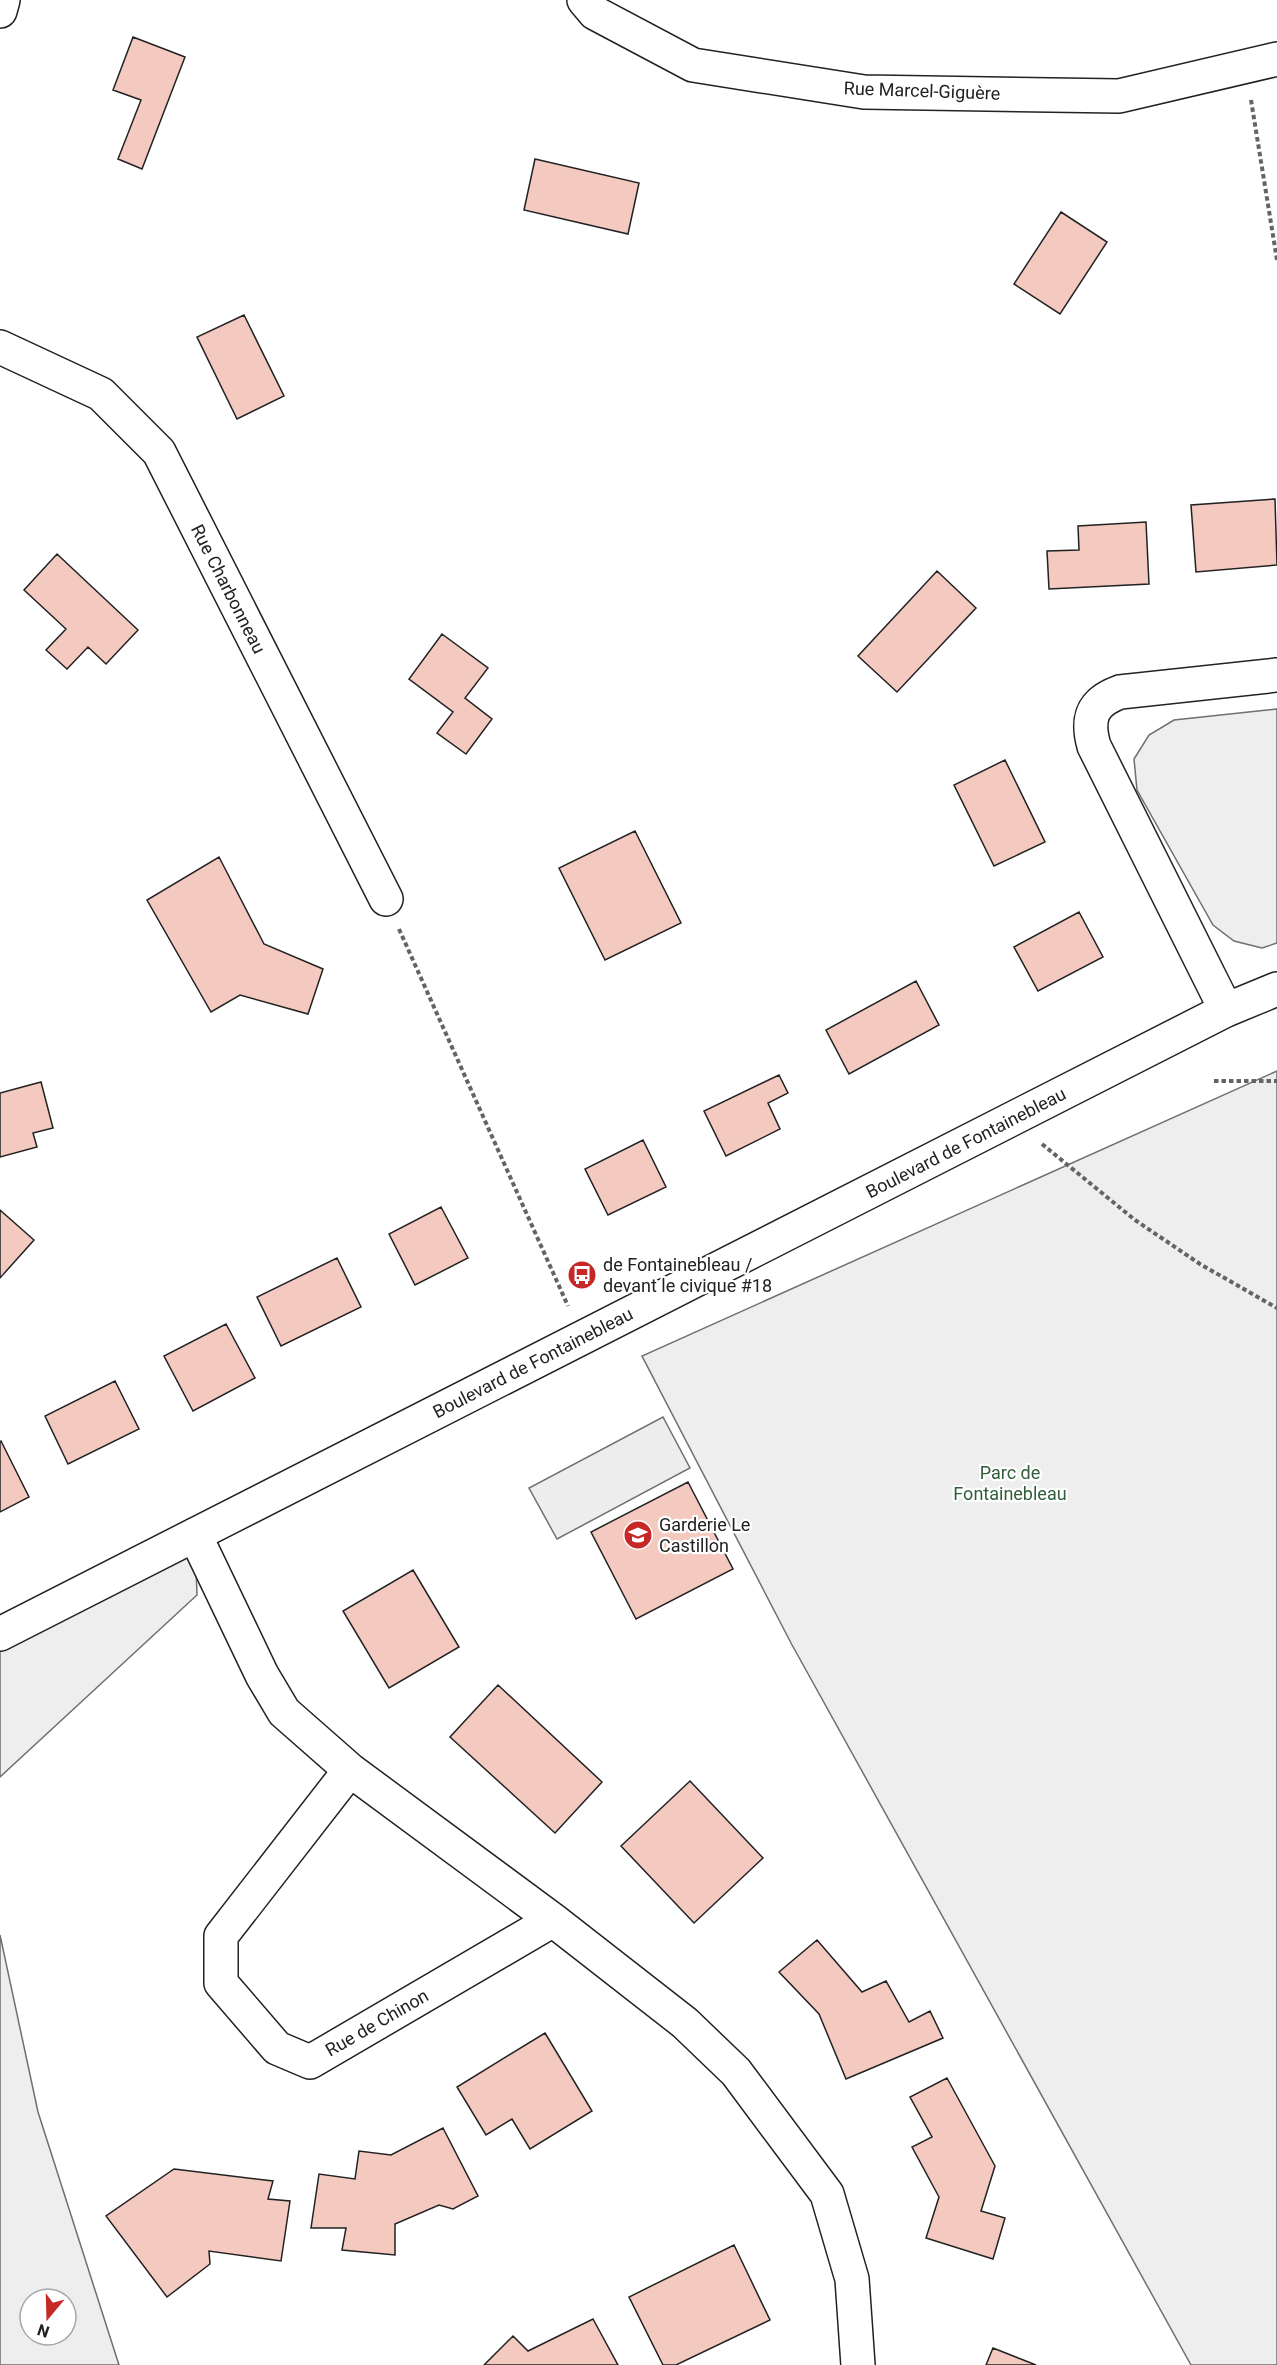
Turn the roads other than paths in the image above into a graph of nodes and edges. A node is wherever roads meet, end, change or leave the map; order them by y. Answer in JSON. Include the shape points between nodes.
{"nodes":[{"id":1,"x":3,"y":0,"type":"edge"},
{"id":2,"x":584,"y":0,"type":"edge"},
{"id":3,"x":0,"y":12,"type":"edge"},
{"id":4,"x":1277,"y":59,"type":"edge"},
{"id":5,"x":0,"y":347,"type":"edge"},
{"id":6,"x":1277,"y":675,"type":"edge"},
{"id":7,"x":386,"y":899,"type":"road end"},
{"id":8,"x":1277,"y":989,"type":"edge"},
{"id":9,"x":1226,"y":1010,"type":"junction"},
{"id":10,"x":195,"y":1535,"type":"junction"},
{"id":11,"x":0,"y":1634,"type":"edge"},
{"id":12,"x":350,"y":1770,"type":"junction"},
{"id":13,"x":553,"y":1920,"type":"junction"},
{"id":14,"x":858,"y":2365,"type":"edge"}],
"edges":[{"from":1,"to":3,"type":"street"},
{"from":2,"to":4,"type":"street","name":"Rue Marcel-Giguère","via":[[595,13],[693,65],[864,92],[1119,96]]},
{"from":5,"to":7,"type":"street","name":"Rue Charbonneau","via":[[101,394],[159,452]]},
{"from":6,"to":9,"type":"street","via":[[1120,692],[1107,696],[1090,718],[1094,746]]},
{"from":8,"to":9,"type":"street","name":"Boulevard de Fontainebleau"},
{"from":9,"to":10,"type":"street","name":"Boulevard de Fontainebleau"},
{"from":10,"to":11,"type":"street","name":"Boulevard de Fontainebleau"},
{"from":10,"to":12,"type":"street","via":[[262,1675],[284,1712]]},
{"from":12,"to":13,"type":"street"},
{"from":12,"to":13,"type":"street","name":"Rue de Chinon","via":[[221,1936],[221,1983],[277,2048],[310,2062]]},
{"from":13,"to":14,"type":"street","via":[[685,2023],[736,2072],[827,2194],[852,2279]]}]}
